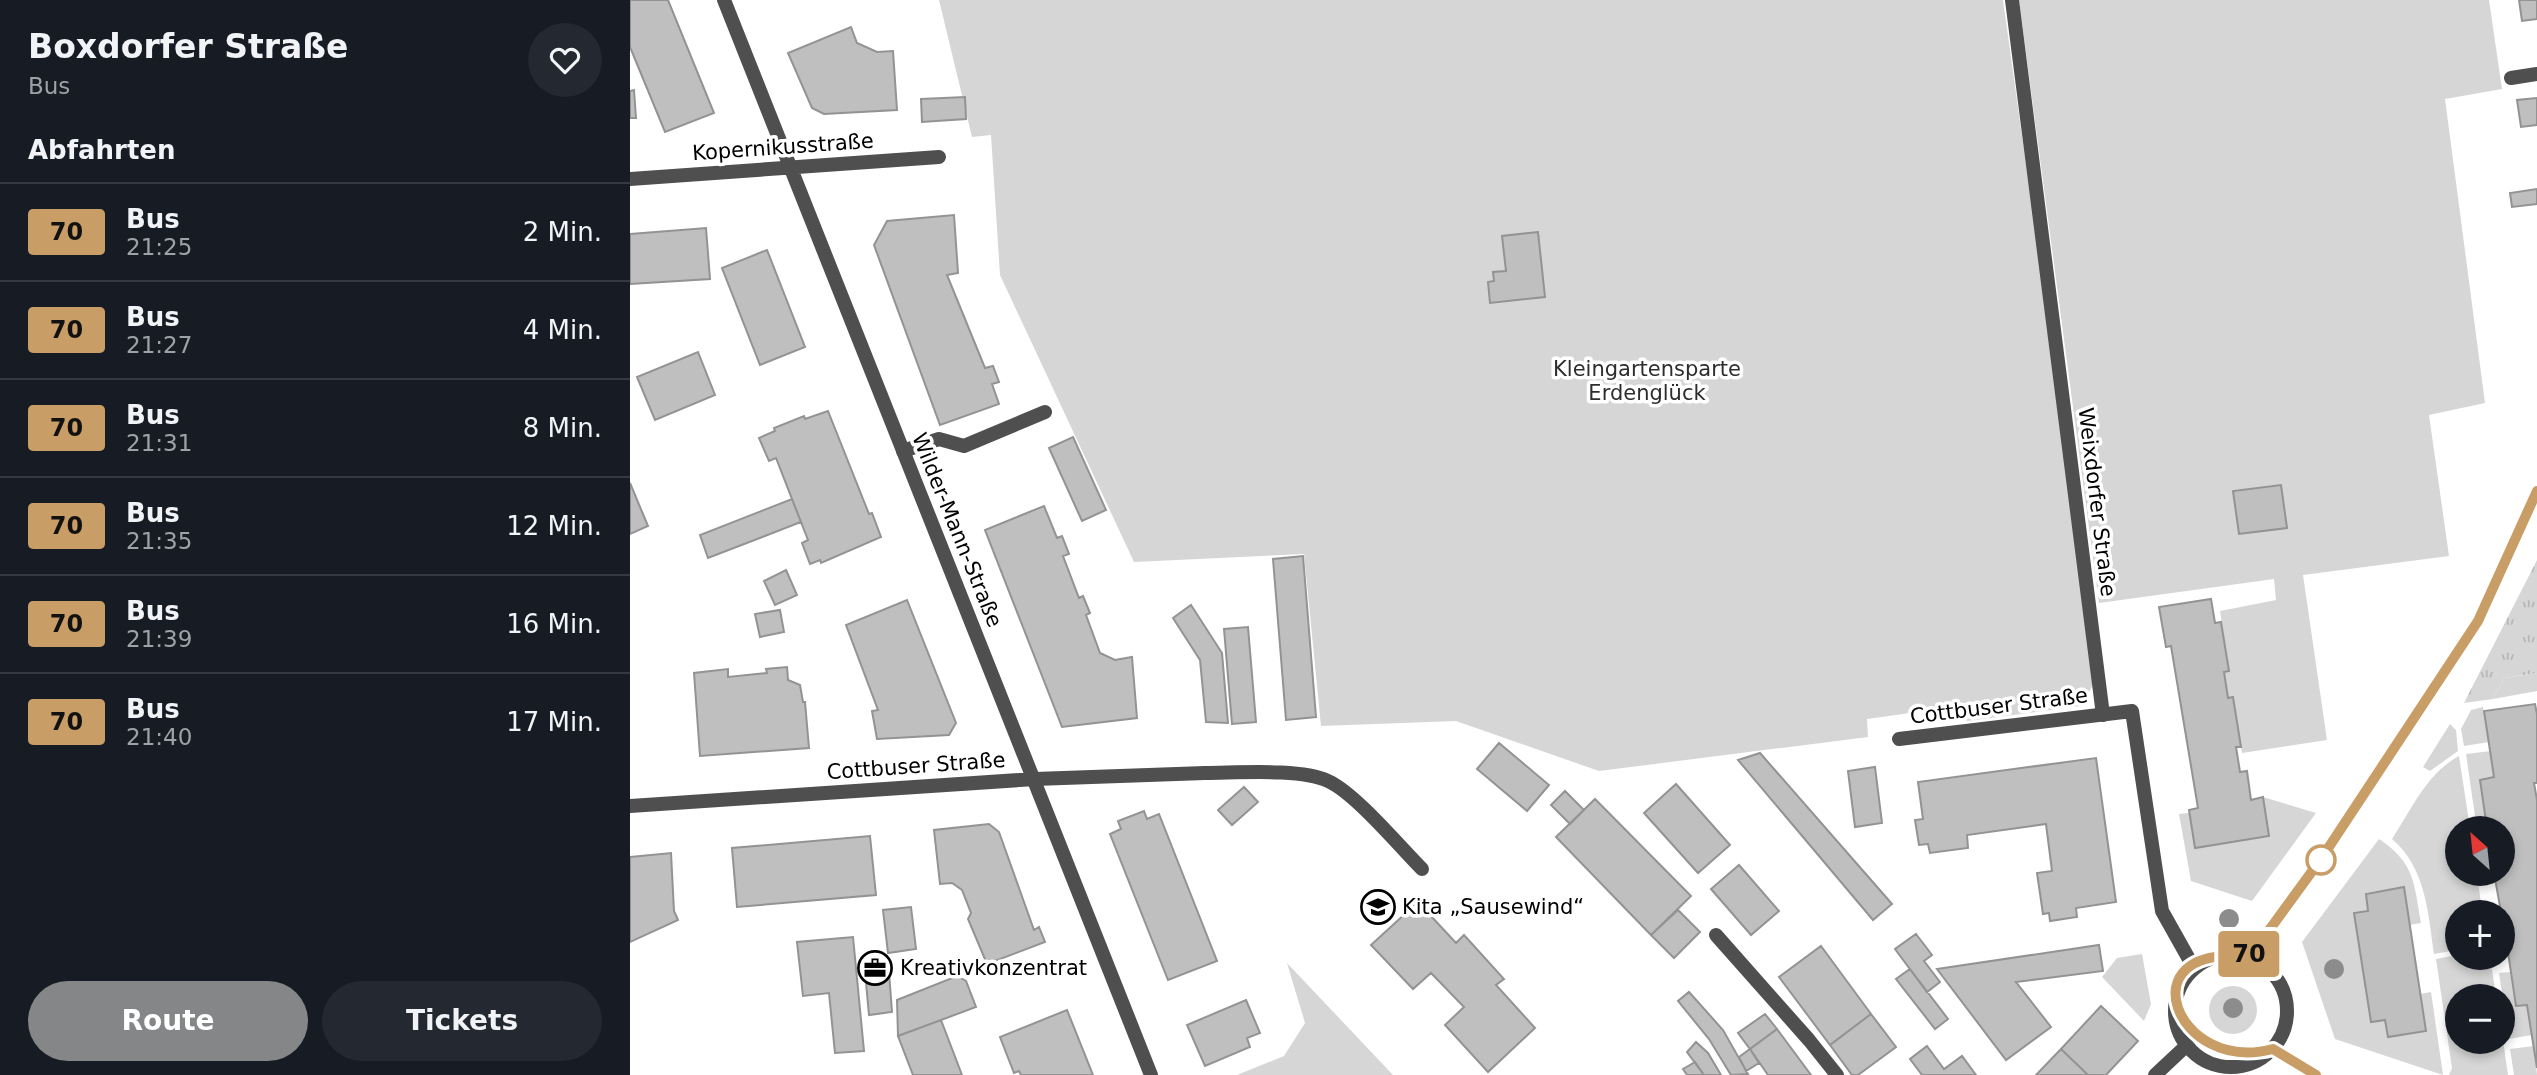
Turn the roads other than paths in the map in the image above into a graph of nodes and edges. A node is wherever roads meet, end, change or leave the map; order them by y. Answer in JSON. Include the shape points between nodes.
{"nodes":[{"id":1,"x":724,"y":0,"type":"edge"},
{"id":2,"x":2012,"y":0,"type":"edge"},
{"id":3,"x":2537,"y":74,"type":"edge"},
{"id":4,"x":2511,"y":78,"type":"dead end"},
{"id":5,"x":939,"y":157,"type":"dead end"},
{"id":6,"x":789,"y":168,"type":"junction"},
{"id":7,"x":630,"y":179,"type":"edge"},
{"id":8,"x":1045,"y":412,"type":"dead end"},
{"id":9,"x":903,"y":451,"type":"junction"},
{"id":10,"x":2537,"y":491,"type":"edge"},
{"id":11,"x":2103,"y":715,"type":"junction"},
{"id":12,"x":1899,"y":739,"type":"dead end"},
{"id":13,"x":1035,"y":779,"type":"junction"},
{"id":14,"x":630,"y":806,"type":"edge"},
{"id":15,"x":1422,"y":869,"type":"dead end"},
{"id":16,"x":1716,"y":936,"type":"dead end"},
{"id":17,"x":2247,"y":957,"type":"junction"},
{"id":18,"x":2194,"y":968,"type":"junction"},
{"id":19,"x":2186,"y":1046,"type":"junction"},
{"id":20,"x":2273,"y":1049,"type":"junction"},
{"id":21,"x":1151,"y":1075,"type":"edge"},
{"id":22,"x":1837,"y":1075,"type":"edge"},
{"id":23,"x":2155,"y":1075,"type":"edge"},
{"id":24,"x":2316,"y":1075,"type":"edge"}],
"edges":[{"from":1,"to":6,"type":"street","name":"Wilder-Mann-Straße"},
{"from":2,"to":11,"type":"street","name":"Weixdorfer Straße"},
{"from":3,"to":4,"type":"street"},
{"from":5,"to":6,"type":"street","name":"Kopernikusstraße"},
{"from":6,"to":7,"type":"street","name":"Kopernikusstraße"},
{"from":6,"to":9,"type":"street","name":"Wilder-Mann-Straße"},
{"from":8,"to":9,"type":"street","via":[[964,446],[939,439]]},
{"from":9,"to":13,"type":"street","name":"Wilder-Mann-Straße"},
{"from":10,"to":17,"type":"street","via":[[2472,631],[2321,859]]},
{"from":11,"to":12,"type":"street","name":"Cottbuser Straße"},
{"from":11,"to":18,"type":"street","via":[[2132,711],[2162,911]]},
{"from":13,"to":14,"type":"street","name":"Cottbuser Straße"},
{"from":13,"to":15,"type":"street","name":"Cottbuser Straße","via":[[1290,773],[1328,781]]},
{"from":13,"to":21,"type":"street","name":"Wilder-Mann-Straße"},
{"from":16,"to":22,"type":"street"},
{"from":17,"to":18,"type":"street","via":[[2229,954]]},
{"from":17,"to":20,"type":"street","via":[[2271,971],[2286,996],[2286,1024]]},
{"from":18,"to":19,"type":"street","via":[[2183,981],[2175,1006],[2178,1031]]},
{"from":19,"to":20,"type":"street","via":[[2219,1067],[2258,1061]]},
{"from":19,"to":23,"type":"street"},
{"from":20,"to":24,"type":"street"}]}
